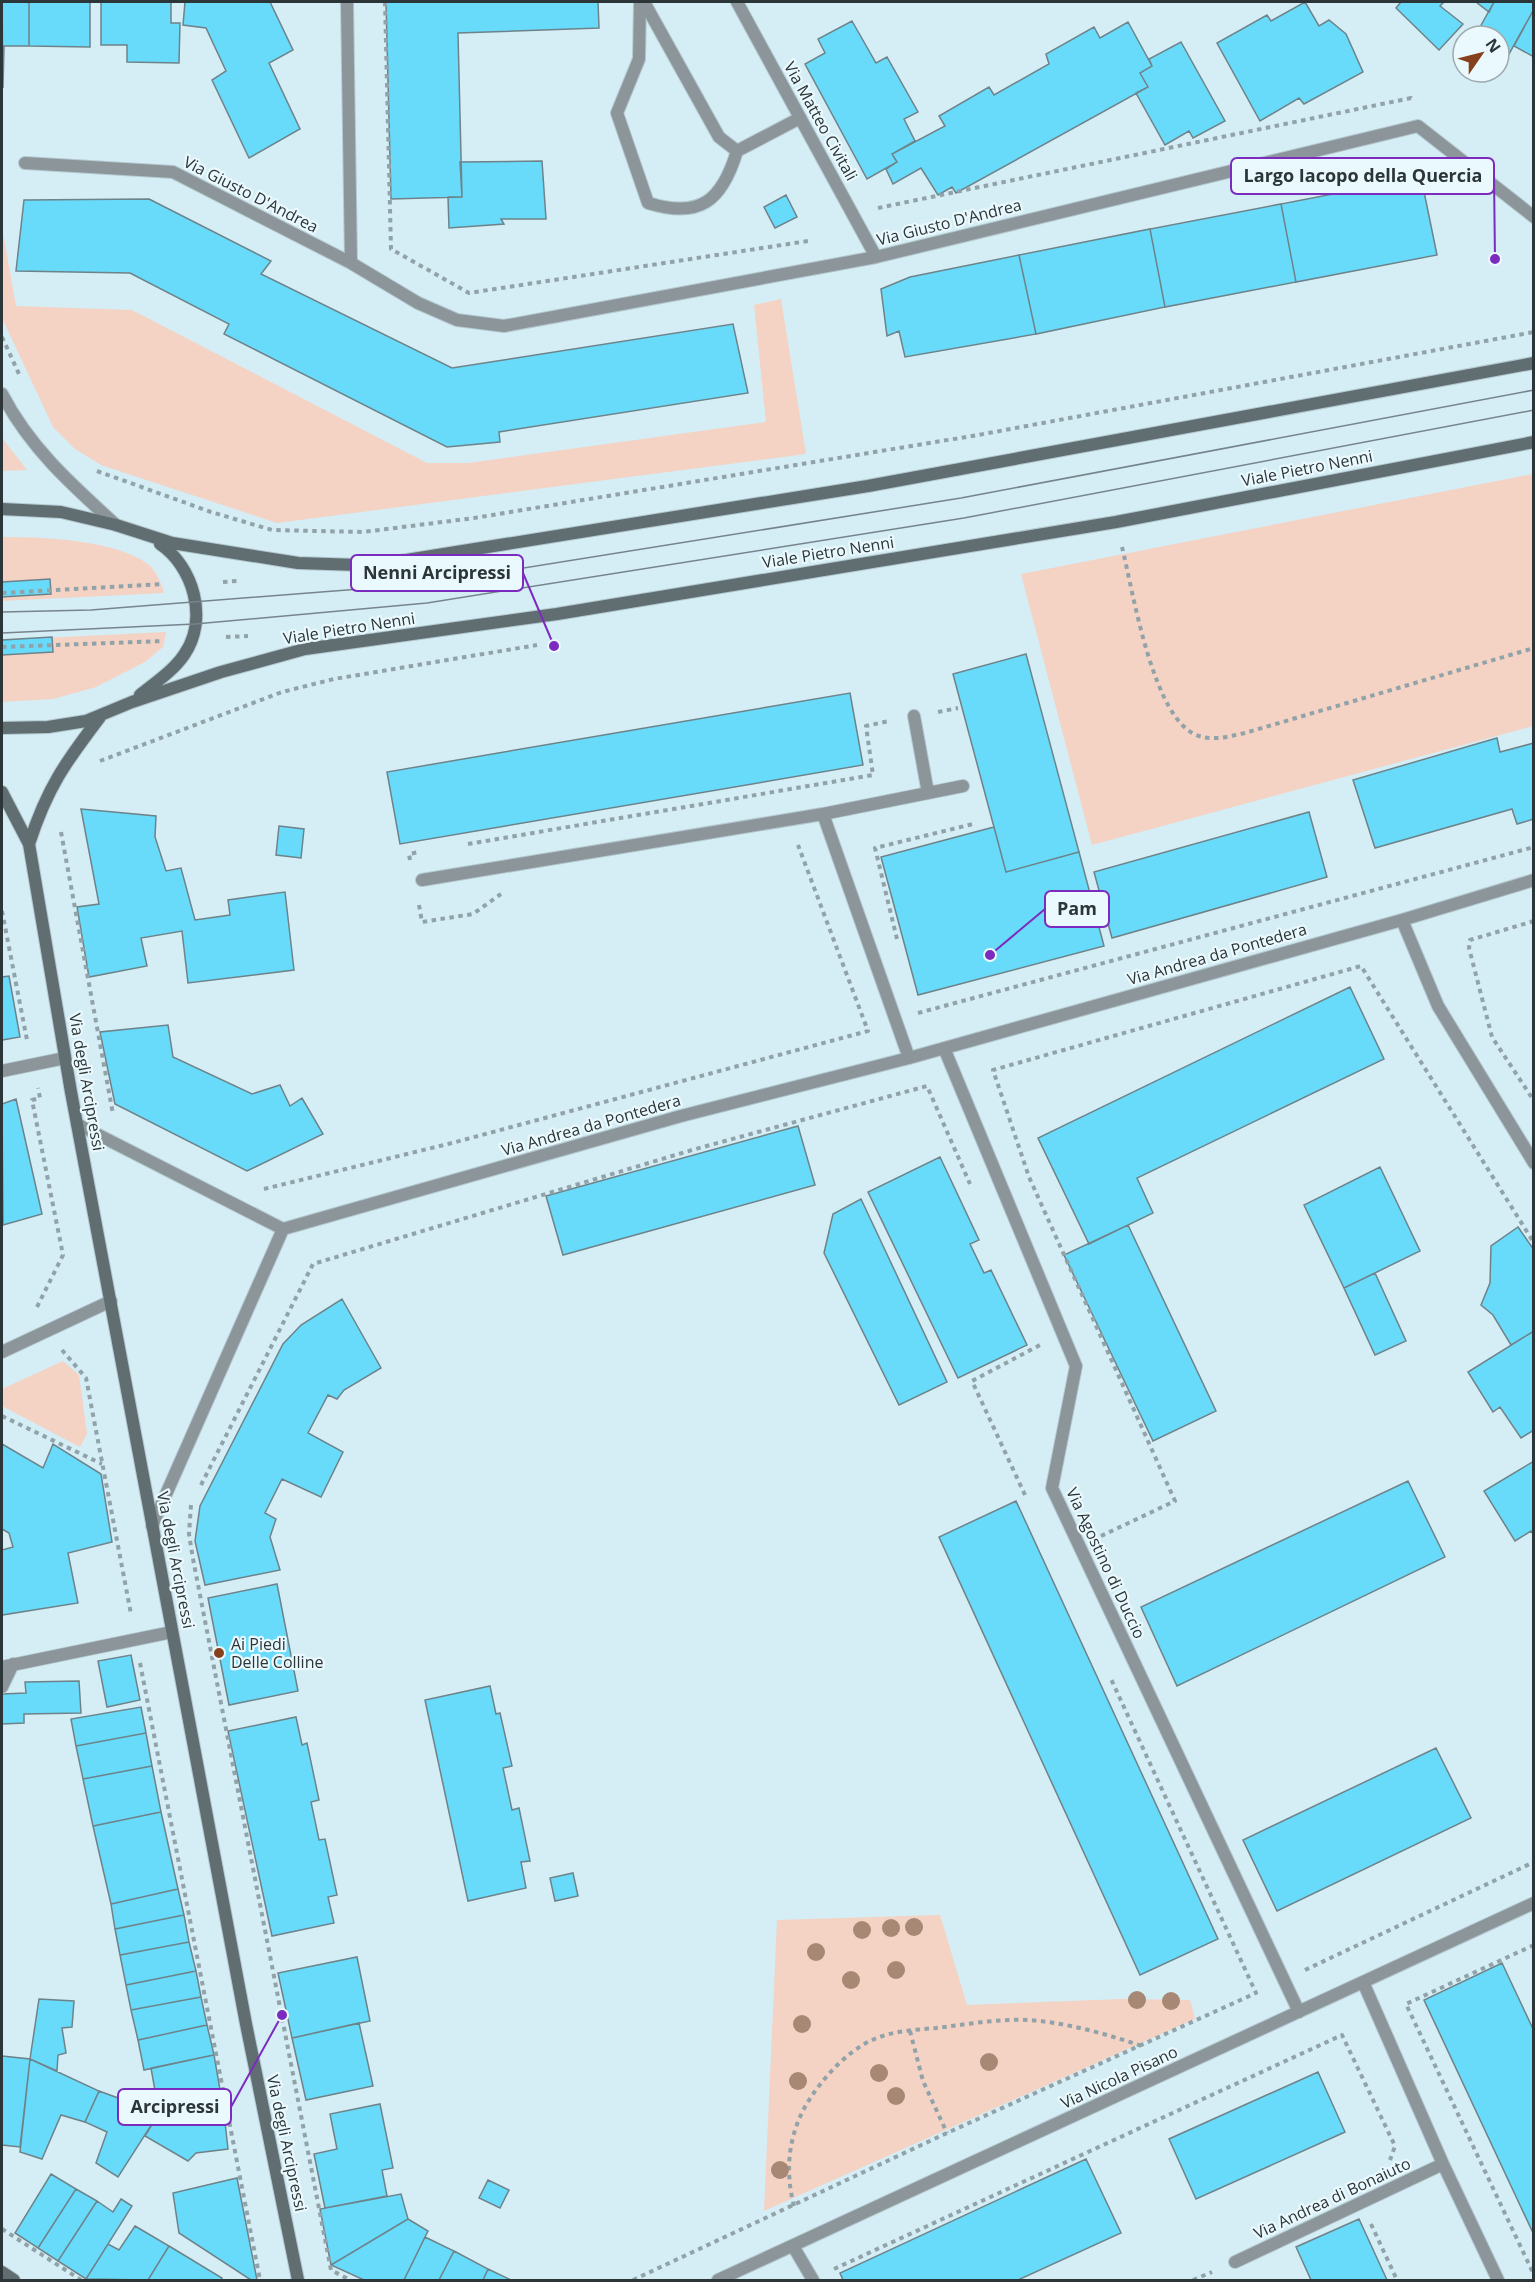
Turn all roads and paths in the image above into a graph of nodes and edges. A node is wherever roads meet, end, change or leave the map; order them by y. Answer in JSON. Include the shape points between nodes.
{"nodes":[{"id":1,"x":347,"y":2,"type":"edge"},
{"id":2,"x":385,"y":2,"type":"edge"},
{"id":3,"x":642,"y":2,"type":"edge"},
{"id":4,"x":737,"y":2,"type":"edge"},
{"id":5,"x":1420,"y":106,"type":"dead end"},
{"id":6,"x":800,"y":118,"type":"junction"},
{"id":7,"x":737,"y":151,"type":"junction"},
{"id":8,"x":25,"y":163,"type":"dead end"},
{"id":9,"x":873,"y":198,"type":"dead end"},
{"id":10,"x":1533,"y":218,"type":"edge"},
{"id":11,"x":818,"y":239,"type":"dead end"},
{"id":12,"x":876,"y":257,"type":"junction"},
{"id":13,"x":351,"y":264,"type":"junction"},
{"id":14,"x":1533,"y":332,"type":"edge"},
{"id":15,"x":2,"y":337,"type":"edge"},
{"id":16,"x":1533,"y":363,"type":"edge"},
{"id":17,"x":21,"y":378,"type":"dead end"},
{"id":18,"x":2,"y":394,"type":"edge"},
{"id":19,"x":1533,"y":442,"type":"edge"},
{"id":20,"x":94,"y":470,"type":"dead end"},
{"id":21,"x":2,"y":509,"type":"edge"},
{"id":22,"x":1116,"y":522,"type":"junction"},
{"id":23,"x":116,"y":525,"type":"junction"},
{"id":24,"x":144,"y":535,"type":"junction"},
{"id":25,"x":1134,"y":545,"type":"dead end"},
{"id":26,"x":1122,"y":548,"type":"junction"},
{"id":27,"x":1111,"y":550,"type":"dead end"},
{"id":28,"x":166,"y":584,"type":"dead end"},
{"id":29,"x":2,"y":592,"type":"edge"},
{"id":30,"x":175,"y":640,"type":"dead end"},
{"id":31,"x":540,"y":645,"type":"dead end"},
{"id":32,"x":2,"y":647,"type":"edge"},
{"id":33,"x":1533,"y":648,"type":"edge"},
{"id":34,"x":132,"y":702,"type":"junction"},
{"id":35,"x":914,"y":716,"type":"dead end"},
{"id":36,"x":100,"y":717,"type":"junction"},
{"id":37,"x":2,"y":728,"type":"edge"},
{"id":38,"x":94,"y":764,"type":"dead end"},
{"id":39,"x":963,"y":786,"type":"dead end"},
{"id":40,"x":2,"y":792,"type":"edge"},
{"id":41,"x":928,"y":793,"type":"junction"},
{"id":42,"x":822,"y":814,"type":"junction"},
{"id":43,"x":974,"y":824,"type":"dead end"},
{"id":44,"x":60,"y":828,"type":"dead end"},
{"id":45,"x":797,"y":843,"type":"dead end"},
{"id":46,"x":29,"y":844,"type":"junction"},
{"id":47,"x":1533,"y":847,"type":"edge"},
{"id":48,"x":422,"y":880,"type":"dead end"},
{"id":49,"x":1533,"y":880,"type":"edge"},
{"id":50,"x":2,"y":911,"type":"edge"},
{"id":51,"x":1402,"y":920,"type":"junction"},
{"id":52,"x":1533,"y":921,"type":"edge"},
{"id":53,"x":899,"y":948,"type":"dead end"},
{"id":54,"x":913,"y":1003,"type":"dead end"},
{"id":55,"x":944,"y":1048,"type":"junction"},
{"id":56,"x":65,"y":1058,"type":"junction"},
{"id":57,"x":909,"y":1058,"type":"junction"},
{"id":58,"x":32,"y":1065,"type":"junction"},
{"id":59,"x":2,"y":1071,"type":"edge"},
{"id":60,"x":1533,"y":1101,"type":"edge"},
{"id":61,"x":113,"y":1116,"type":"dead end"},
{"id":62,"x":77,"y":1124,"type":"junction"},
{"id":63,"x":1533,"y":1164,"type":"edge"},
{"id":64,"x":256,"y":1185,"type":"dead end"},
{"id":65,"x":974,"y":1195,"type":"dead end"},
{"id":66,"x":283,"y":1229,"type":"junction"},
{"id":67,"x":1533,"y":1243,"type":"edge"},
{"id":68,"x":111,"y":1301,"type":"junction"},
{"id":69,"x":36,"y":1308,"type":"dead end"},
{"id":70,"x":1036,"y":1336,"type":"dead end"},
{"id":71,"x":2,"y":1352,"type":"edge"},
{"id":72,"x":52,"y":1355,"type":"dead end"},
{"id":73,"x":2,"y":1416,"type":"edge"},
{"id":74,"x":102,"y":1464,"type":"junction"},
{"id":75,"x":197,"y":1493,"type":"dead end"},
{"id":76,"x":1026,"y":1496,"type":"dead end"},
{"id":77,"x":192,"y":1504,"type":"dead end"},
{"id":78,"x":152,"y":1526,"type":"junction"},
{"id":79,"x":1096,"y":1538,"type":"dead end"},
{"id":80,"x":131,"y":1616,"type":"dead end"},
{"id":81,"x":172,"y":1632,"type":"junction"},
{"id":82,"x":139,"y":1660,"type":"dead end"},
{"id":83,"x":7,"y":1666,"type":"edge"},
{"id":84,"x":1110,"y":1678,"type":"dead end"},
{"id":85,"x":2,"y":1687,"type":"edge"},
{"id":86,"x":1533,"y":1862,"type":"edge"},
{"id":87,"x":1533,"y":1903,"type":"edge"},
{"id":88,"x":1533,"y":1945,"type":"edge"},
{"id":89,"x":1303,"y":1971,"type":"dead end"},
{"id":90,"x":1363,"y":1982,"type":"junction"},
{"id":91,"x":1299,"y":2012,"type":"junction"},
{"id":92,"x":910,"y":2031,"type":"junction"},
{"id":93,"x":1142,"y":2046,"type":"junction"},
{"id":94,"x":947,"y":2133,"type":"junction"},
{"id":95,"x":1443,"y":2164,"type":"junction"},
{"id":96,"x":1387,"y":2167,"type":"dead end"},
{"id":97,"x":1361,"y":2202,"type":"junction"},
{"id":98,"x":794,"y":2206,"type":"junction"},
{"id":99,"x":2,"y":2229,"type":"edge"},
{"id":100,"x":793,"y":2246,"type":"junction"},
{"id":101,"x":1235,"y":2262,"type":"dead end"},
{"id":102,"x":829,"y":2271,"type":"dead end"},
{"id":103,"x":2,"y":2272,"type":"edge"},
{"id":104,"x":1533,"y":2275,"type":"edge"},
{"id":105,"x":14,"y":2280,"type":"edge"},
{"id":106,"x":81,"y":2280,"type":"edge"},
{"id":107,"x":261,"y":2280,"type":"edge"},
{"id":108,"x":298,"y":2280,"type":"edge"},
{"id":109,"x":350,"y":2280,"type":"edge"},
{"id":110,"x":633,"y":2280,"type":"edge"},
{"id":111,"x":718,"y":2280,"type":"edge"},
{"id":112,"x":813,"y":2280,"type":"edge"},
{"id":113,"x":1397,"y":2280,"type":"edge"},
{"id":114,"x":1498,"y":2280,"type":"edge"}],
"edges":[{"from":1,"to":13,"type":"street"},
{"from":2,"to":11,"type":"path","via":[[391,249],[469,293]]},
{"from":3,"to":7,"type":"street","via":[[719,137]]},
{"from":3,"to":7,"type":"street","via":[[639,59],[617,113],[648,203],[671,210],[699,206],[718,194]]},
{"from":4,"to":6,"type":"street","name":"Via Matteo Civitali"},
{"from":5,"to":9,"type":"path","via":[[1411,98],[879,209]]},
{"from":6,"to":7,"type":"street"},
{"from":6,"to":12,"type":"street","name":"Via Matteo Civitali"},
{"from":8,"to":13,"type":"street","name":"Via Giusto D'Andrea","via":[[173,172]]},
{"from":10,"to":12,"type":"street","name":"Via Giusto D'Andrea","via":[[1418,126]]},
{"from":12,"to":13,"type":"street","name":"Via Giusto D'Andrea","via":[[504,326],[457,320],[418,303]]},
{"from":14,"to":20,"type":"path","via":[[978,435],[474,518],[363,532],[272,530]]},
{"from":15,"to":17,"type":"path"},
{"from":16,"to":24,"type":"main road","name":"Viale Pietro Nenni","via":[[1078,450],[420,560],[358,565],[298,563],[179,545]]},
{"from":18,"to":23,"type":"street","via":[[21,429],[51,465]]},
{"from":19,"to":22,"type":"main road","name":"Viale Pietro Nenni"},
{"from":21,"to":23,"type":"main road","name":"Viale Pietro Nenni","via":[[61,512]]},
{"from":22,"to":26,"type":"path"},
{"from":22,"to":34,"type":"main road","name":"Viale Pietro Nenni","via":[[556,614],[305,649],[252,662]]},
{"from":23,"to":24,"type":"main road","name":"Viale Pietro Nenni"},
{"from":24,"to":34,"type":"main road","name":"Viale Pietro Nenni","via":[[175,555],[186,569],[195,602],[195,624],[189,647],[178,663]]},
{"from":25,"to":26,"type":"path"},
{"from":26,"to":27,"type":"path"},
{"from":26,"to":33,"type":"path","via":[[1163,698],[1178,722],[1198,736],[1219,738],[1245,733]]},
{"from":28,"to":29,"type":"path"},
{"from":30,"to":32,"type":"path"},
{"from":31,"to":38,"type":"path","via":[[334,679],[282,692]]},
{"from":34,"to":36,"type":"main road","name":"Viale Pietro Nenni"},
{"from":35,"to":41,"type":"street"},
{"from":36,"to":37,"type":"main road","name":"Viale Pietro Nenni","via":[[58,726]]},
{"from":36,"to":46,"type":"main road","name":"Via degli Arcipressi","via":[[48,791]]},
{"from":39,"to":41,"type":"street"},
{"from":40,"to":46,"type":"main road","name":"Via degli Arcipressi"},
{"from":41,"to":42,"type":"street"},
{"from":42,"to":48,"type":"street"},
{"from":42,"to":57,"type":"street"},
{"from":43,"to":53,"type":"path","via":[[875,848]]},
{"from":44,"to":61,"type":"path"},
{"from":45,"to":64,"type":"path","via":[[868,1030],[266,1190]]},
{"from":46,"to":56,"type":"main road","name":"Via degli Arcipressi"},
{"from":47,"to":54,"type":"path","via":[[915,1013]]},
{"from":49,"to":51,"type":"street","name":"Via Andrea da Pontedera"},
{"from":50,"to":58,"type":"path"},
{"from":51,"to":55,"type":"street","name":"Via Andrea da Pontedera"},
{"from":51,"to":63,"type":"street","via":[[1438,1006]]},
{"from":52,"to":60,"type":"path","via":[[1470,940],[1469,948],[1492,1037]]},
{"from":55,"to":57,"type":"street","name":"Via Andrea da Pontedera"},
{"from":55,"to":91,"type":"street","name":"Via Agostino di Duccio","via":[[1076,1366],[1052,1488]]},
{"from":56,"to":58,"type":"street"},
{"from":56,"to":62,"type":"main road","name":"Via degli Arcipressi"},
{"from":57,"to":66,"type":"street","name":"Via Andrea da Pontedera","via":[[681,1116]]},
{"from":58,"to":59,"type":"street"},
{"from":58,"to":69,"type":"path","via":[[40,1098],[32,1100],[63,1255]]},
{"from":62,"to":66,"type":"street"},
{"from":62,"to":68,"type":"main road","name":"Via degli Arcipressi"},
{"from":65,"to":75,"type":"path","via":[[927,1086],[692,1150],[313,1264]]},
{"from":66,"to":78,"type":"street"},
{"from":67,"to":79,"type":"path","via":[[1361,966],[993,1070],[1029,1177],[1175,1502]]},
{"from":68,"to":71,"type":"street"},
{"from":68,"to":78,"type":"main road","name":"Via degli Arcipressi"},
{"from":70,"to":76,"type":"path","via":[[1041,1347],[972,1381]]},
{"from":72,"to":74,"type":"path","via":[[63,1350],[86,1378]]},
{"from":73,"to":74,"type":"path"},
{"from":74,"to":80,"type":"path"},
{"from":77,"to":109,"type":"path","via":[[189,1534],[193,1559],[331,2270]]},
{"from":78,"to":81,"type":"main road","name":"Via degli Arcipressi"},
{"from":81,"to":83,"type":"street"},
{"from":81,"to":108,"type":"main road","name":"Via degli Arcipressi"},
{"from":82,"to":107,"type":"path"},
{"from":83,"to":85,"type":"street"},
{"from":84,"to":93,"type":"path","via":[[1256,1993]]},
{"from":86,"to":89,"type":"path"},
{"from":87,"to":90,"type":"street","name":"Via Nicola Pisano"},
{"from":88,"to":104,"type":"path","via":[[1406,2004]]},
{"from":90,"to":91,"type":"street","name":"Via Nicola Pisano"},
{"from":90,"to":95,"type":"street"},
{"from":91,"to":100,"type":"street","name":"Via Nicola Pisano"},
{"from":92,"to":93,"type":"path","via":[[1039,2020]]},
{"from":92,"to":94,"type":"path","via":[[923,2081]]},
{"from":92,"to":98,"type":"path","via":[[886,2035],[858,2048],[812,2095],[790,2143]]},
{"from":93,"to":94,"type":"path"},
{"from":94,"to":98,"type":"path"},
{"from":95,"to":97,"type":"street","name":"Via Andrea di Bonaiuto"},
{"from":95,"to":114,"type":"street"},
{"from":96,"to":102,"type":"path","via":[[1395,2145],[1342,2035]]},
{"from":97,"to":101,"type":"street","name":"Via Andrea di Bonaiuto"},
{"from":97,"to":113,"type":"path"},
{"from":98,"to":110,"type":"path"},
{"from":99,"to":106,"type":"path"},
{"from":100,"to":111,"type":"street","name":"Via Nicola Pisano"},
{"from":100,"to":112,"type":"street"},
{"from":103,"to":105,"type":"main road"}]}
